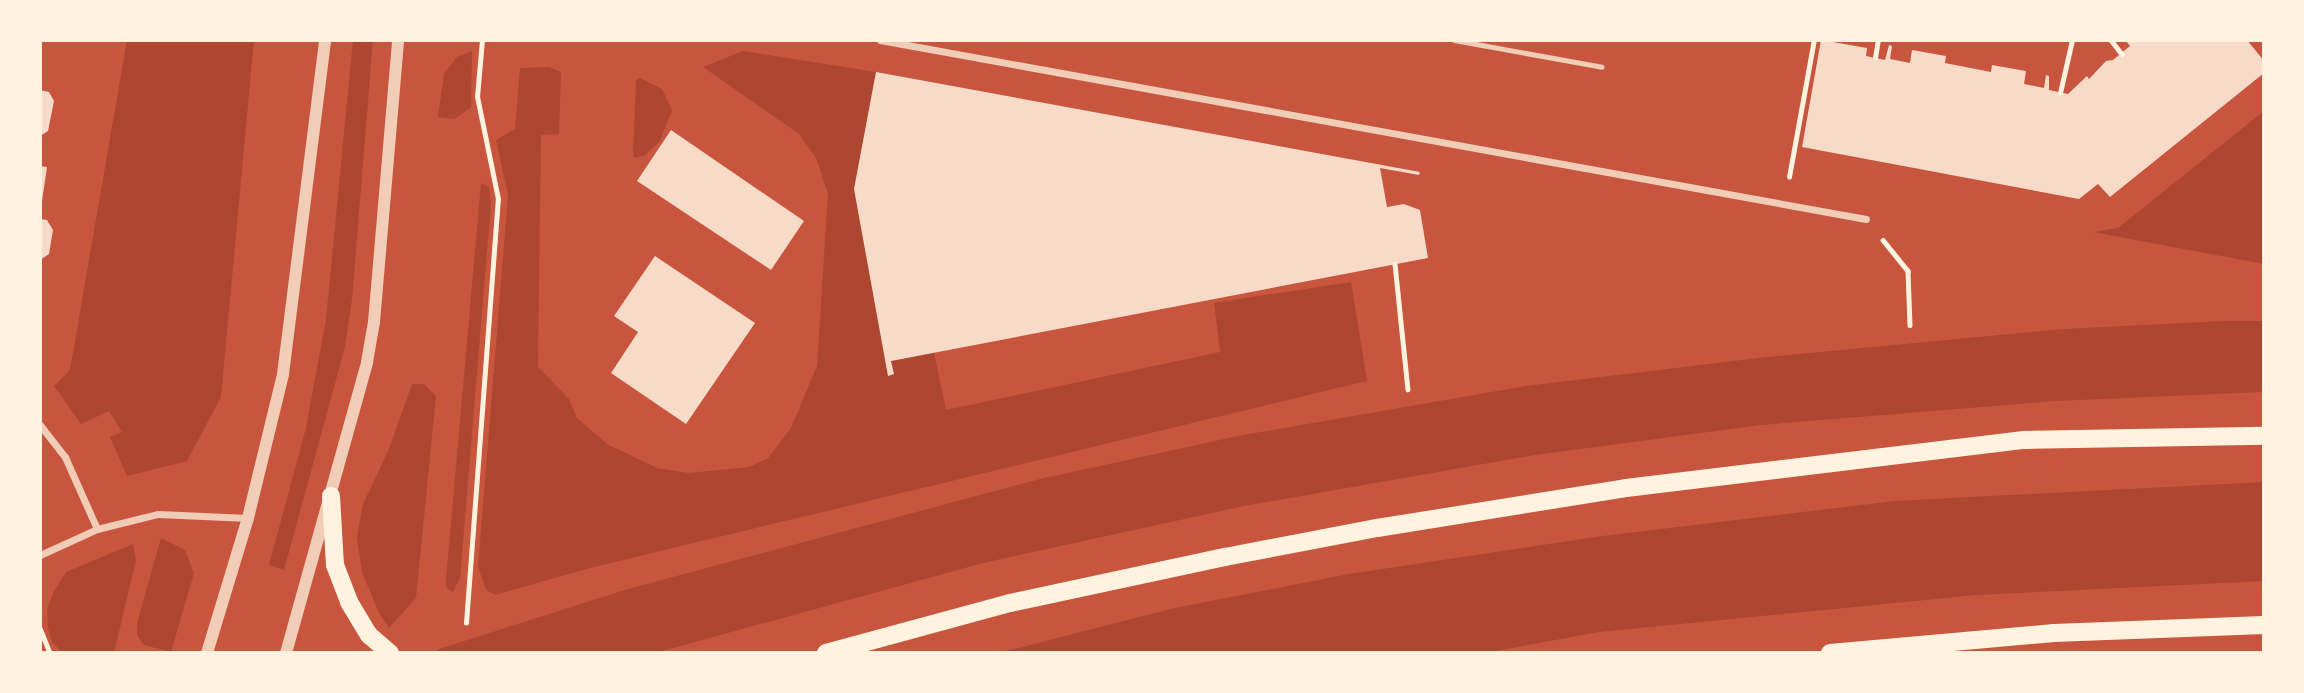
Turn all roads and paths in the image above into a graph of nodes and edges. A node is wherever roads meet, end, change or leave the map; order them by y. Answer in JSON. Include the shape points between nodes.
{"nodes":[{"id":1,"x":325,"y":40,"type":"edge"},
{"id":2,"x":398,"y":40,"type":"edge"},
{"id":3,"x":482,"y":40,"type":"edge"},
{"id":4,"x":880,"y":40,"type":"edge"},
{"id":5,"x":1454,"y":40,"type":"edge"},
{"id":6,"x":1814,"y":40,"type":"edge"},
{"id":7,"x":1878,"y":40,"type":"edge"},
{"id":8,"x":2072,"y":40,"type":"edge"},
{"id":9,"x":2111,"y":40,"type":"edge"},
{"id":10,"x":2122,"y":54,"type":"dead end"},
{"id":11,"x":1875,"y":58,"type":"dead end"},
{"id":12,"x":1602,"y":67,"type":"dead end"},
{"id":13,"x":2060,"y":93,"type":"dead end"},
{"id":14,"x":1784,"y":204,"type":"junction"},
{"id":15,"x":1866,"y":219,"type":"joint"},
{"id":16,"x":1395,"y":264,"type":"dead end"},
{"id":17,"x":1910,"y":325,"type":"dead end"},
{"id":18,"x":1408,"y":389,"type":"dead end"},
{"id":19,"x":40,"y":425,"type":"edge"},
{"id":20,"x":2264,"y":436,"type":"edge"},
{"id":21,"x":331,"y":496,"type":"junction"},
{"id":22,"x":248,"y":518,"type":"junction"},
{"id":23,"x":97,"y":529,"type":"junction"},
{"id":24,"x":40,"y":555,"type":"edge"},
{"id":25,"x":466,"y":623,"type":"dead end"},
{"id":26,"x":2264,"y":625,"type":"edge"},
{"id":27,"x":40,"y":628,"type":"edge"},
{"id":28,"x":50,"y":653,"type":"edge"},
{"id":29,"x":207,"y":653,"type":"edge"},
{"id":30,"x":286,"y":653,"type":"edge"},
{"id":31,"x":390,"y":653,"type":"edge"},
{"id":32,"x":826,"y":653,"type":"edge"},
{"id":33,"x":1830,"y":653,"type":"edge"}],
"edges":[{"from":1,"to":22,"type":"street","via":[[284,374]]},
{"from":2,"to":21,"type":"street","via":[[374,322]]},
{"from":3,"to":25,"type":"path","via":[[477,97],[498,199]]},
{"from":4,"to":14,"type":"street"},
{"from":5,"to":12,"type":"lane"},
{"from":6,"to":14,"type":"path"},
{"from":7,"to":11,"type":"path"},
{"from":8,"to":13,"type":"path"},
{"from":9,"to":10,"type":"path"},
{"from":14,"to":15,"type":"street"},
{"from":15,"to":17,"type":"path","via":[[1908,271]]},
{"from":16,"to":18,"type":"path"},
{"from":19,"to":23,"type":"street","via":[[65,457]]},
{"from":20,"to":32,"type":"main road","via":[[2024,440],[1626,488],[1225,557],[1010,603]]},
{"from":21,"to":30,"type":"street"},
{"from":21,"to":31,"type":"main road","via":[[335,565],[349,602],[369,635]]},
{"from":22,"to":23,"type":"street","via":[[158,514]]},
{"from":22,"to":29,"type":"street"},
{"from":23,"to":24,"type":"street"},
{"from":26,"to":33,"type":"main road","via":[[2054,633]]},
{"from":27,"to":28,"type":"path"}]}
